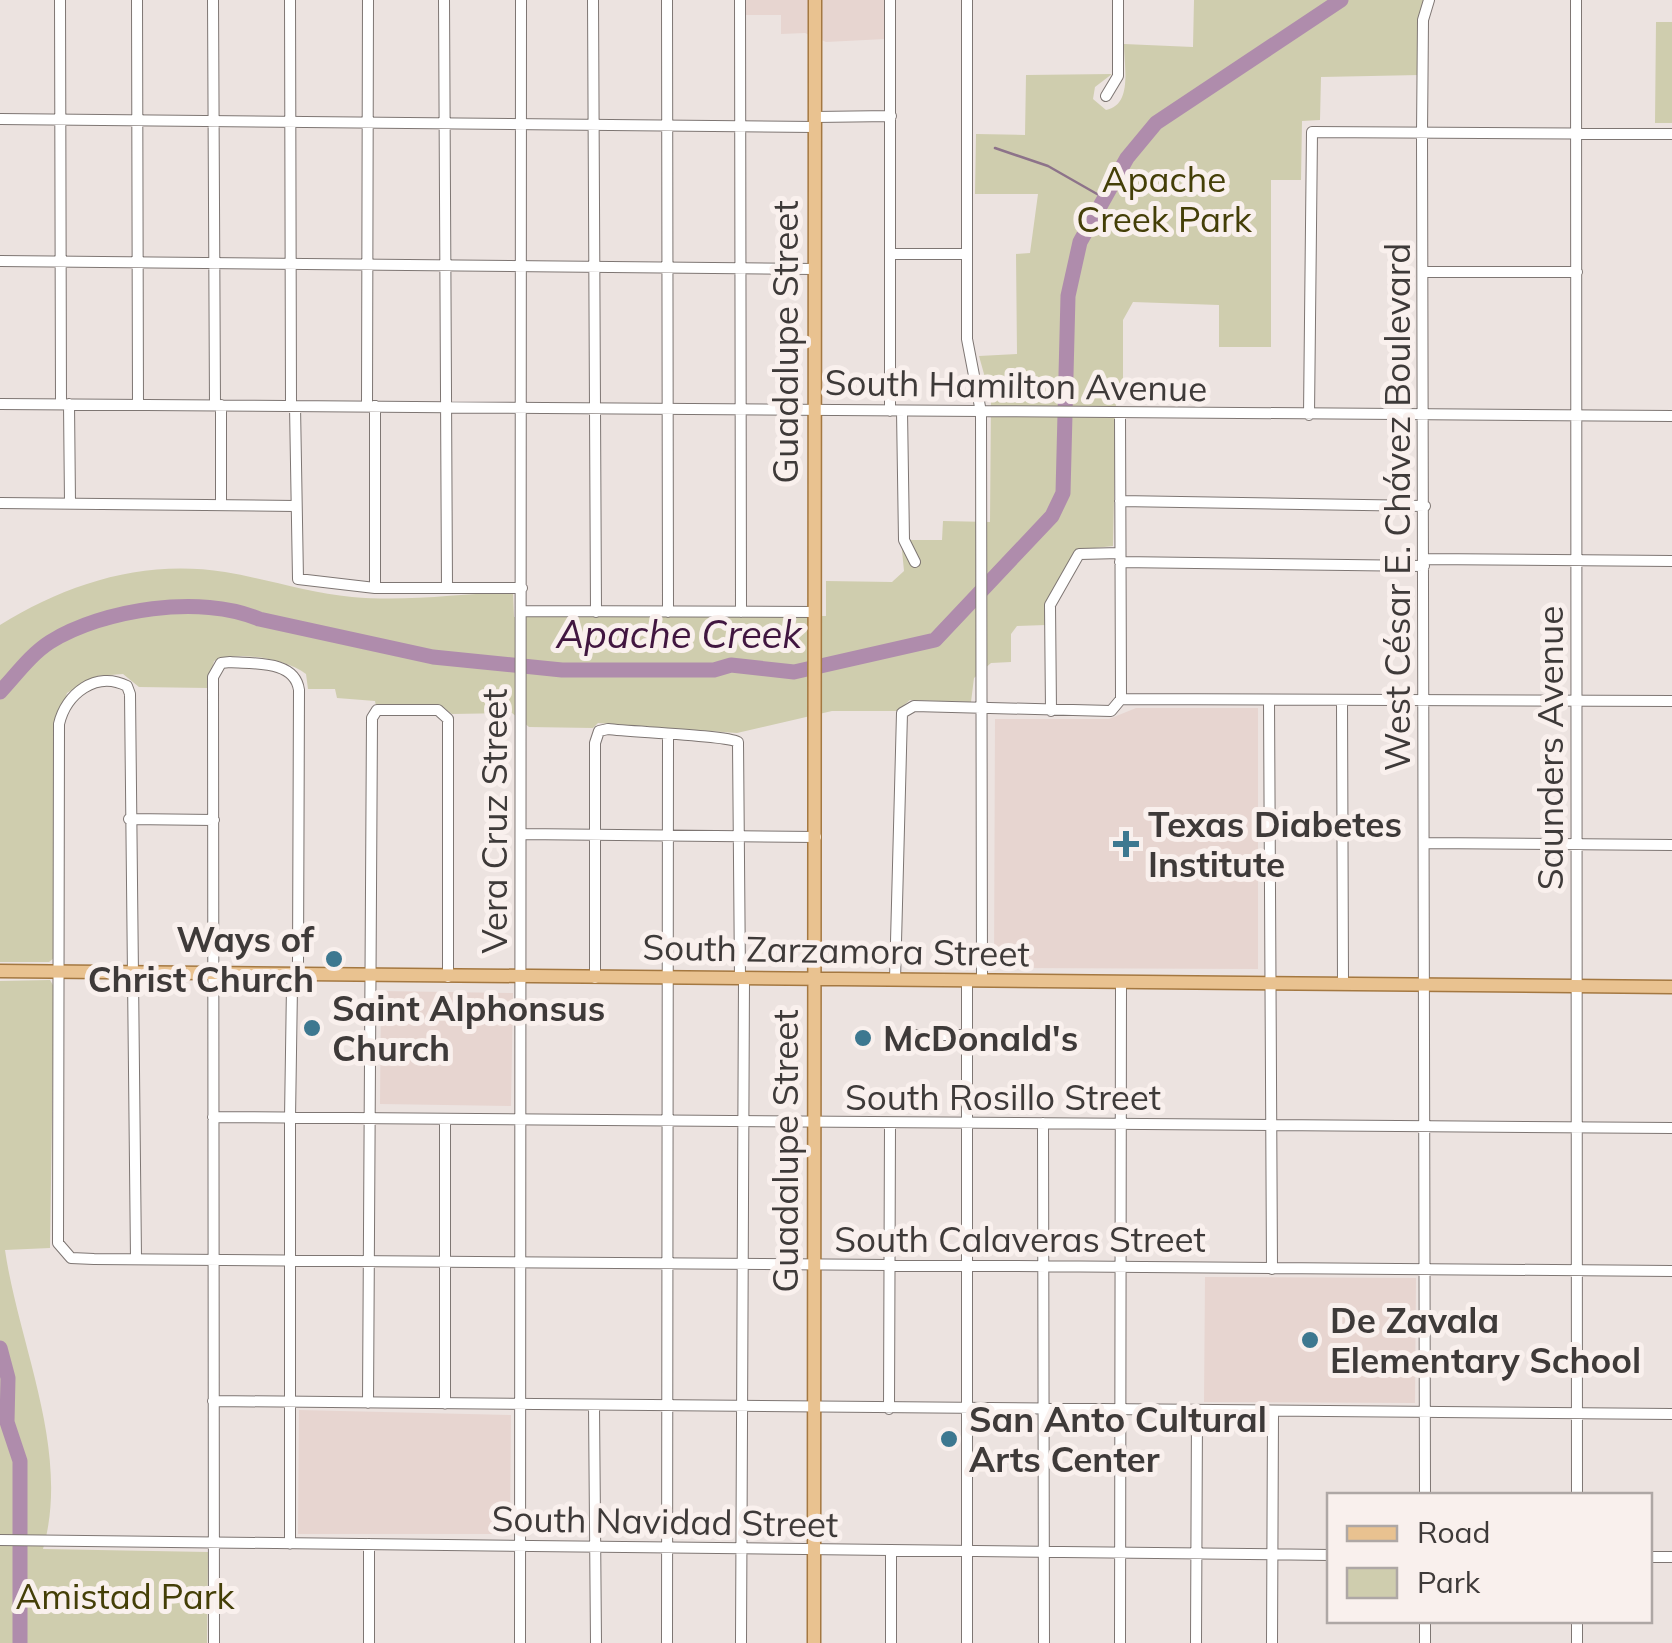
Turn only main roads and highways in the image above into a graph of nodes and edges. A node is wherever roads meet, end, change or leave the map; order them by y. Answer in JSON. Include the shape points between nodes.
{"nodes":[{"id":1,"x":815,"y":0,"type":"edge"},
{"id":2,"x":0,"y":972,"type":"edge"},
{"id":3,"x":816,"y":980,"type":"junction"},
{"id":4,"x":1672,"y":986,"type":"edge"},
{"id":5,"x":814,"y":1643,"type":"edge"}],
"edges":[{"from":1,"to":3,"type":"main road","name":"Guadalupe Street"},
{"from":2,"to":3,"type":"main road","name":"South Zarzamora Street"},
{"from":3,"to":4,"type":"main road","name":"South Zarzamora Street"},
{"from":3,"to":5,"type":"main road","name":"Guadalupe Street"}]}
